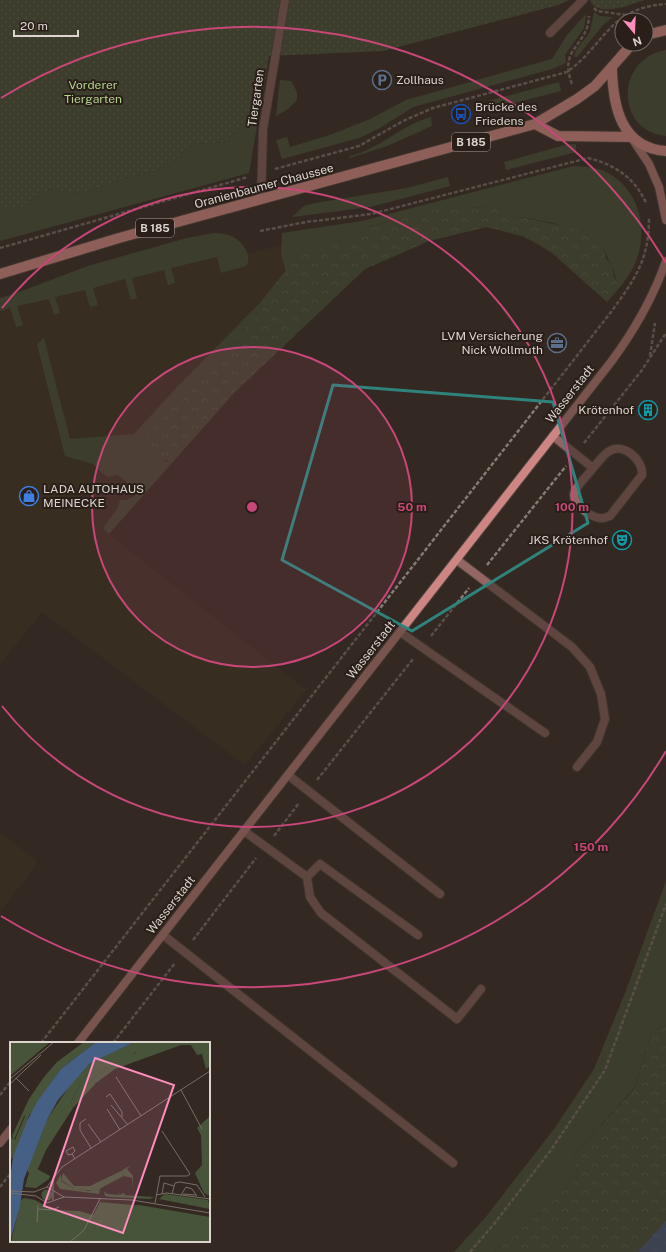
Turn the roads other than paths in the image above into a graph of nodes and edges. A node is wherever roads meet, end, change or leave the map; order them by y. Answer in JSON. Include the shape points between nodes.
{"nodes":[{"id":1,"x":285,"y":0,"type":"edge"},
{"id":2,"x":587,"y":2,"type":"edge"},
{"id":3,"x":666,"y":30,"type":"edge"},
{"id":4,"x":550,"y":32,"type":"dead end"},
{"id":5,"x":654,"y":33,"type":"edge"},
{"id":6,"x":624,"y":52,"type":"edge"},
{"id":7,"x":612,"y":69,"type":"junction"},
{"id":8,"x":535,"y":124,"type":"junction"},
{"id":9,"x":631,"y":137,"type":"junction"},
{"id":10,"x":666,"y":151,"type":"edge"},
{"id":11,"x":261,"y":200,"type":"junction"},
{"id":12,"x":666,"y":220,"type":"edge"},
{"id":13,"x":666,"y":261,"type":"edge"},
{"id":14,"x":0,"y":274,"type":"edge"},
{"id":15,"x":553,"y":436,"type":"junction"},
{"id":16,"x":593,"y":468,"type":"junction"},
{"id":17,"x":457,"y":560,"type":"junction"},
{"id":18,"x":400,"y":632,"type":"junction"},
{"id":19,"x":545,"y":734,"type":"dead end"},
{"id":20,"x":577,"y":768,"type":"dead end"},
{"id":21,"x":288,"y":775,"type":"junction"},
{"id":22,"x":244,"y":831,"type":"junction"},
{"id":23,"x":307,"y":877,"type":"junction"},
{"id":24,"x":440,"y":894,"type":"dead end"},
{"id":25,"x":163,"y":935,"type":"junction"},
{"id":26,"x":418,"y":935,"type":"dead end"},
{"id":27,"x":481,"y":989,"type":"dead end"},
{"id":28,"x":79,"y":1042,"type":"edge"},
{"id":29,"x":10,"y":1130,"type":"edge"},
{"id":30,"x":0,"y":1143,"type":"edge"},
{"id":31,"x":453,"y":1163,"type":"dead end"}],
"edges":[{"from":1,"to":11,"type":"lane","name":"Tiergarten","via":[[263,129]]},
{"from":2,"to":4,"type":"lane"},
{"from":3,"to":5,"type":"main road"},
{"from":6,"to":7,"type":"main road","name":"Oranienbaumer Chaussee"},
{"from":7,"to":8,"type":"main road","name":"Oranienbaumer Chaussee","number":"B 185","via":[[577,99]]},
{"from":7,"to":9,"type":"main road","via":[[613,92],[618,111]]},
{"from":8,"to":9,"type":"main road","via":[[558,136]]},
{"from":8,"to":11,"type":"main road","name":"Oranienbaumer Chaussee","number":"B 185"},
{"from":9,"to":10,"type":"main road","via":[[658,150]]},
{"from":9,"to":12,"type":"main road","via":[[649,164],[663,200]]},
{"from":11,"to":14,"type":"main road","name":"Oranienbaumer Chaussee","number":"B 185","via":[[97,244]]},
{"from":13,"to":15,"type":"main road","name":"Wasserstadt","via":[[640,320]]},
{"from":15,"to":16,"type":"lane"},
{"from":15,"to":17,"type":"main road","name":"Wasserstadt"},
{"from":16,"to":16,"type":"lane","via":[[575,491],[574,498],[577,504],[602,519],[610,516],[642,475],[643,469],[624,449],[617,448],[608,451]]},
{"from":17,"to":18,"type":"main road","name":"Wasserstadt"},
{"from":17,"to":20,"type":"lane","via":[[572,647],[590,667],[601,694],[605,719],[597,742]]},
{"from":18,"to":19,"type":"lane"},
{"from":18,"to":21,"type":"main road","name":"Wasserstadt"},
{"from":21,"to":22,"type":"main road","name":"Wasserstadt"},
{"from":21,"to":24,"type":"lane"},
{"from":22,"to":23,"type":"lane"},
{"from":22,"to":25,"type":"main road","name":"Wasserstadt"},
{"from":23,"to":26,"type":"lane","via":[[320,864]]},
{"from":23,"to":27,"type":"lane","via":[[310,897],[321,913],[457,1019]]},
{"from":25,"to":28,"type":"main road","name":"Wasserstadt"},
{"from":25,"to":31,"type":"lane"},
{"from":29,"to":30,"type":"main road"}]}
